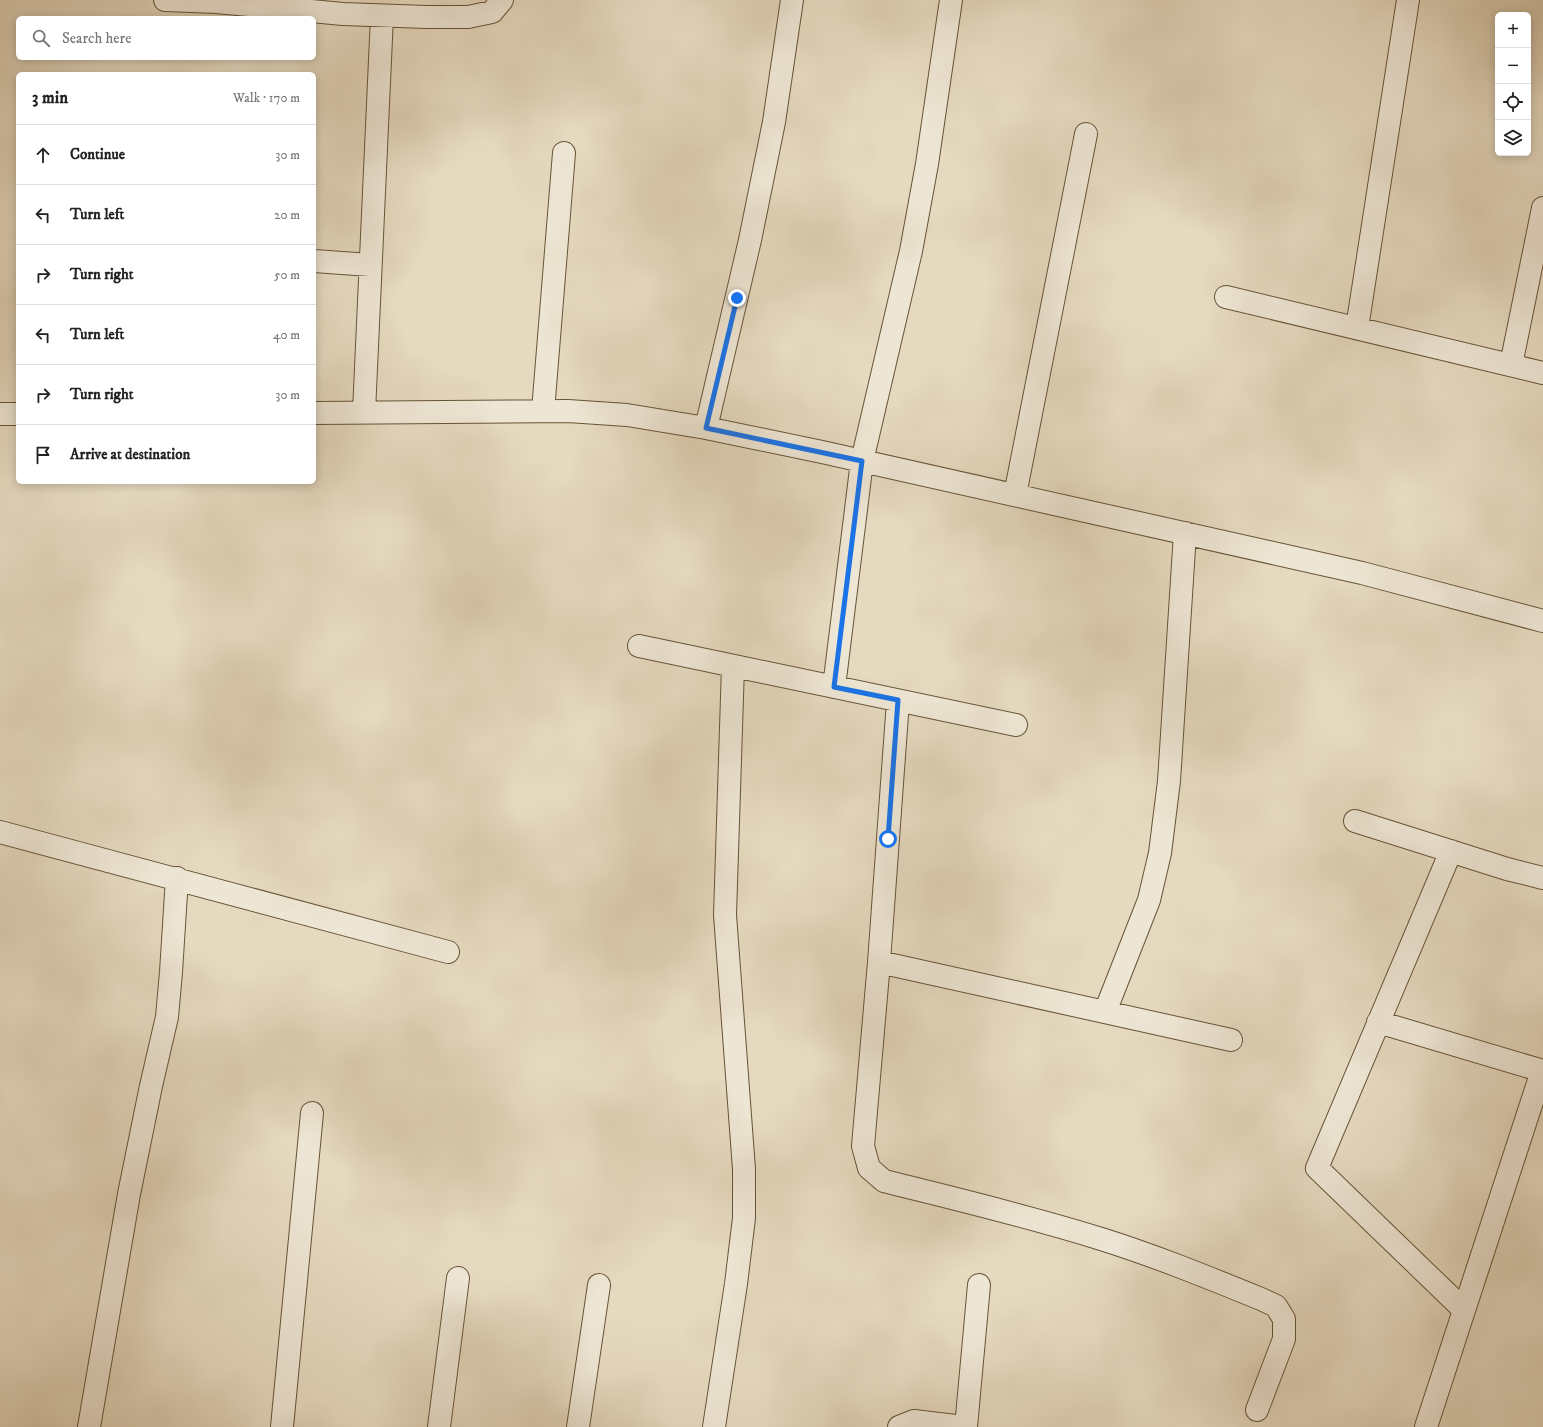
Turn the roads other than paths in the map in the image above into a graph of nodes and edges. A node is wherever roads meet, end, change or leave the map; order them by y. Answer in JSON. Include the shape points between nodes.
{"nodes":[{"id":1,"x":165,"y":0,"type":"edge"},
{"id":2,"x":502,"y":0,"type":"edge"},
{"id":3,"x":792,"y":0,"type":"edge"},
{"id":4,"x":951,"y":0,"type":"edge"},
{"id":5,"x":1408,"y":0,"type":"edge"},
{"id":6,"x":382,"y":16,"type":"junction"},
{"id":7,"x":1086,"y":134,"type":"dead end"},
{"id":8,"x":564,"y":153,"type":"dead end"},
{"id":9,"x":1543,"y":208,"type":"edge"},
{"id":10,"x":316,"y":261,"type":"edge"},
{"id":11,"x":370,"y":265,"type":"junction"},
{"id":12,"x":1226,"y":297,"type":"dead end"},
{"id":13,"x":1357,"y":328,"type":"junction"},
{"id":14,"x":1511,"y":365,"type":"junction"},
{"id":15,"x":1543,"y":373,"type":"edge"},
{"id":16,"x":543,"y":411,"type":"junction"},
{"id":17,"x":316,"y":412,"type":"edge"},
{"id":18,"x":364,"y":412,"type":"junction"},
{"id":19,"x":0,"y":414,"type":"edge"},
{"id":20,"x":16,"y":414,"type":"edge"},
{"id":21,"x":706,"y":428,"type":"junction"},
{"id":22,"x":862,"y":461,"type":"junction"},
{"id":23,"x":1015,"y":495,"type":"junction"},
{"id":24,"x":1185,"y":533,"type":"junction"},
{"id":25,"x":1543,"y":621,"type":"edge"},
{"id":26,"x":639,"y":646,"type":"dead end"},
{"id":27,"x":734,"y":666,"type":"junction"},
{"id":28,"x":834,"y":687,"type":"junction"},
{"id":29,"x":898,"y":700,"type":"junction"},
{"id":30,"x":1016,"y":725,"type":"dead end"},
{"id":31,"x":1356,"y":821,"type":"dead end"},
{"id":32,"x":0,"y":832,"type":"edge"},
{"id":33,"x":1451,"y":851,"type":"junction"},
{"id":34,"x":177,"y":878,"type":"junction"},
{"id":35,"x":1543,"y":878,"type":"edge"},
{"id":36,"x":448,"y":952,"type":"dead end"},
{"id":37,"x":879,"y":962,"type":"junction"},
{"id":38,"x":1105,"y":1012,"type":"junction"},
{"id":39,"x":1378,"y":1022,"type":"junction"},
{"id":40,"x":1231,"y":1040,"type":"dead end"},
{"id":41,"x":1543,"y":1071,"type":"edge"},
{"id":42,"x":312,"y":1113,"type":"dead end"},
{"id":43,"x":458,"y":1278,"type":"dead end"},
{"id":44,"x":600,"y":1285,"type":"dead end"},
{"id":45,"x":979,"y":1285,"type":"dead end"},
{"id":46,"x":1464,"y":1310,"type":"junction"},
{"id":47,"x":1257,"y":1410,"type":"dead end"},
{"id":48,"x":89,"y":1427,"type":"edge"},
{"id":49,"x":282,"y":1427,"type":"edge"},
{"id":50,"x":438,"y":1427,"type":"edge"},
{"id":51,"x":578,"y":1427,"type":"edge"},
{"id":52,"x":714,"y":1427,"type":"edge"},
{"id":53,"x":900,"y":1427,"type":"edge"},
{"id":54,"x":965,"y":1427,"type":"edge"},
{"id":55,"x":1426,"y":1427,"type":"edge"}],
"edges":[{"from":1,"to":6,"type":"street"},
{"from":2,"to":6,"type":"street","via":[[492,12],[468,17]]},
{"from":3,"to":21,"type":"street","via":[[774,122],[750,240]]},
{"from":4,"to":22,"type":"street","via":[[927,164],[912,244]]},
{"from":5,"to":13,"type":"street"},
{"from":6,"to":11,"type":"street"},
{"from":7,"to":23,"type":"street"},
{"from":8,"to":16,"type":"street"},
{"from":9,"to":14,"type":"street"},
{"from":10,"to":11,"type":"street"},
{"from":11,"to":18,"type":"street"},
{"from":12,"to":13,"type":"street"},
{"from":13,"to":14,"type":"street"},
{"from":14,"to":15,"type":"street"},
{"from":16,"to":18,"type":"street"},
{"from":16,"to":21,"type":"street","via":[[627,416]]},
{"from":17,"to":18,"type":"street"},
{"from":19,"to":20,"type":"street"},
{"from":21,"to":22,"type":"street"},
{"from":22,"to":23,"type":"street"},
{"from":22,"to":28,"type":"street"},
{"from":23,"to":24,"type":"street"},
{"from":24,"to":25,"type":"street","via":[[1362,573]]},
{"from":24,"to":38,"type":"street","via":[[1169,781],[1160,853],[1149,900]]},
{"from":26,"to":27,"type":"street"},
{"from":27,"to":28,"type":"street"},
{"from":27,"to":52,"type":"street","via":[[725,915],[744,1169],[744,1218]]},
{"from":28,"to":29,"type":"street"},
{"from":29,"to":30,"type":"street"},
{"from":29,"to":37,"type":"street"},
{"from":31,"to":33,"type":"street"},
{"from":32,"to":34,"type":"street"},
{"from":33,"to":35,"type":"street"},
{"from":33,"to":39,"type":"street"},
{"from":34,"to":36,"type":"street"},
{"from":34,"to":48,"type":"street","via":[[167,1017],[129,1194]]},
{"from":37,"to":38,"type":"street"},
{"from":37,"to":47,"type":"street","via":[[863,1146],[869,1168],[884,1181],[1030,1217],[1100,1238],[1166,1261],[1276,1306],[1284,1319],[1284,1339]]},
{"from":38,"to":40,"type":"street"},
{"from":39,"to":41,"type":"street"},
{"from":39,"to":46,"type":"street","via":[[1317,1168]]},
{"from":41,"to":46,"type":"street"},
{"from":42,"to":49,"type":"street"},
{"from":43,"to":50,"type":"street"},
{"from":44,"to":51,"type":"street"},
{"from":45,"to":54,"type":"street"},
{"from":46,"to":55,"type":"street"},
{"from":53,"to":54,"type":"street","via":[[914,1421]]}]}
